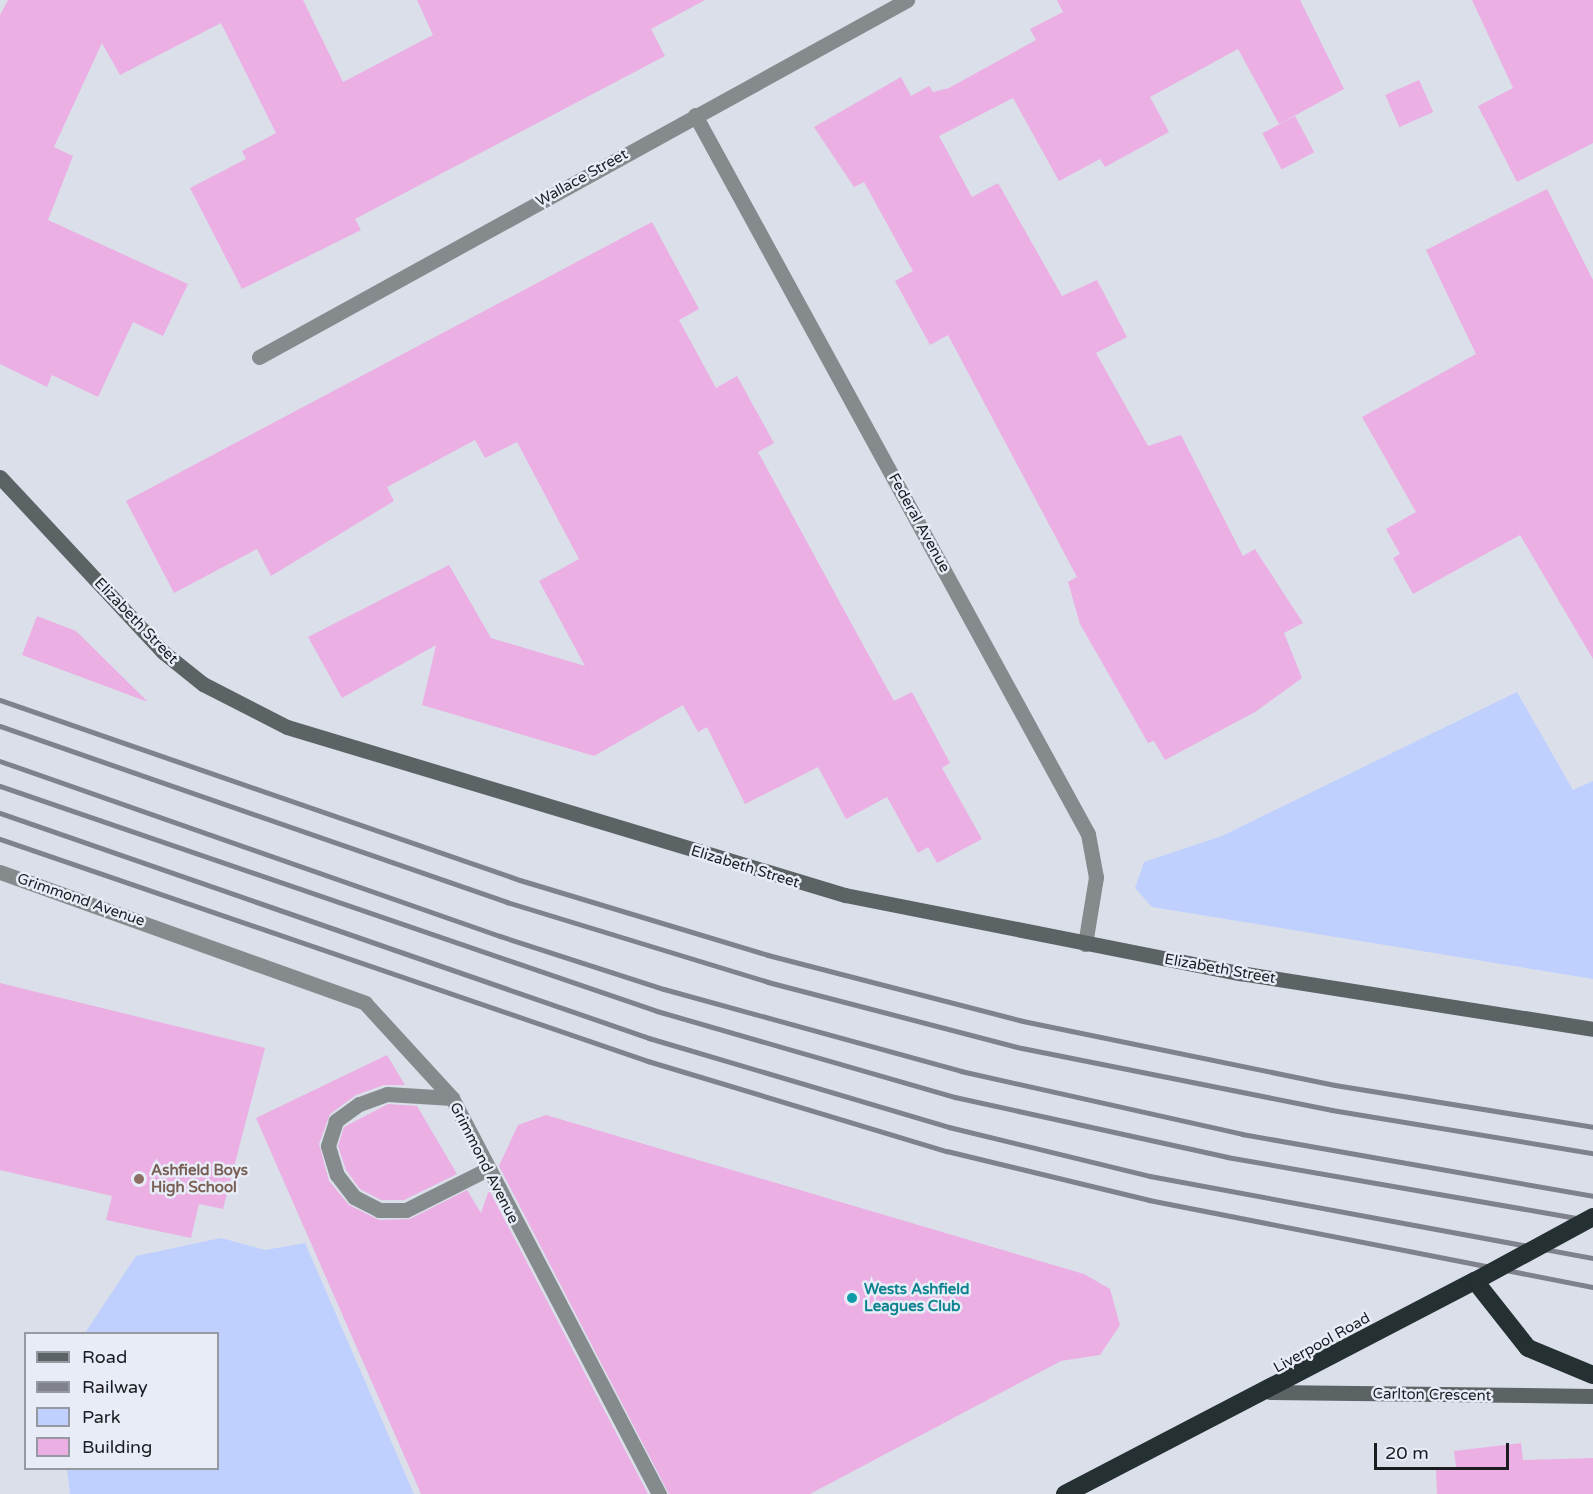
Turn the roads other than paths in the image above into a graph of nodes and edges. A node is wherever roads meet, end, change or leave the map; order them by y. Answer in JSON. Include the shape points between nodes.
{"nodes":[{"id":1,"x":907,"y":0,"type":"edge"},
{"id":2,"x":695,"y":115,"type":"junction"},
{"id":3,"x":259,"y":357,"type":"dead end"},
{"id":4,"x":0,"y":477,"type":"edge"},
{"id":5,"x":0,"y":872,"type":"edge"},
{"id":6,"x":1085,"y":944,"type":"junction"},
{"id":7,"x":1593,"y":1029,"type":"edge"},
{"id":8,"x":452,"y":1098,"type":"junction"},
{"id":9,"x":486,"y":1170,"type":"junction"},
{"id":10,"x":1593,"y":1217,"type":"edge"},
{"id":11,"x":1475,"y":1281,"type":"junction"},
{"id":12,"x":1593,"y":1375,"type":"edge"},
{"id":13,"x":1270,"y":1392,"type":"junction"},
{"id":14,"x":1593,"y":1396,"type":"edge"},
{"id":15,"x":659,"y":1494,"type":"edge"},
{"id":16,"x":1065,"y":1494,"type":"edge"}],
"edges":[{"from":1,"to":2,"type":"street","name":"Wallace Street"},
{"from":2,"to":3,"type":"street","name":"Wallace Street"},
{"from":2,"to":6,"type":"street","name":"Federal Avenue","via":[[1088,834],[1096,877]]},
{"from":4,"to":6,"type":"main road","name":"Elizabeth Street","via":[[163,652],[243,708],[287,727],[774,878]]},
{"from":5,"to":8,"type":"street","name":"Grimmond Avenue","via":[[365,1003]]},
{"from":6,"to":7,"type":"main road","name":"Elizabeth Street"},
{"from":8,"to":9,"type":"street","name":"Grimmond Avenue"},
{"from":8,"to":9,"type":"street","via":[[387,1094],[359,1104],[336,1121],[328,1146],[337,1174],[354,1197],[379,1210],[406,1210]]},
{"from":9,"to":15,"type":"street","name":"Grimmond Avenue"},
{"from":10,"to":11,"type":"highway","name":"Liverpool Road","bridge":true},
{"from":11,"to":12,"type":"highway","via":[[1528,1348]]},
{"from":11,"to":13,"type":"highway","name":"Liverpool Road"},
{"from":13,"to":14,"type":"main road","name":"Carlton Crescent"},
{"from":13,"to":16,"type":"highway","name":"Liverpool Road"}]}
